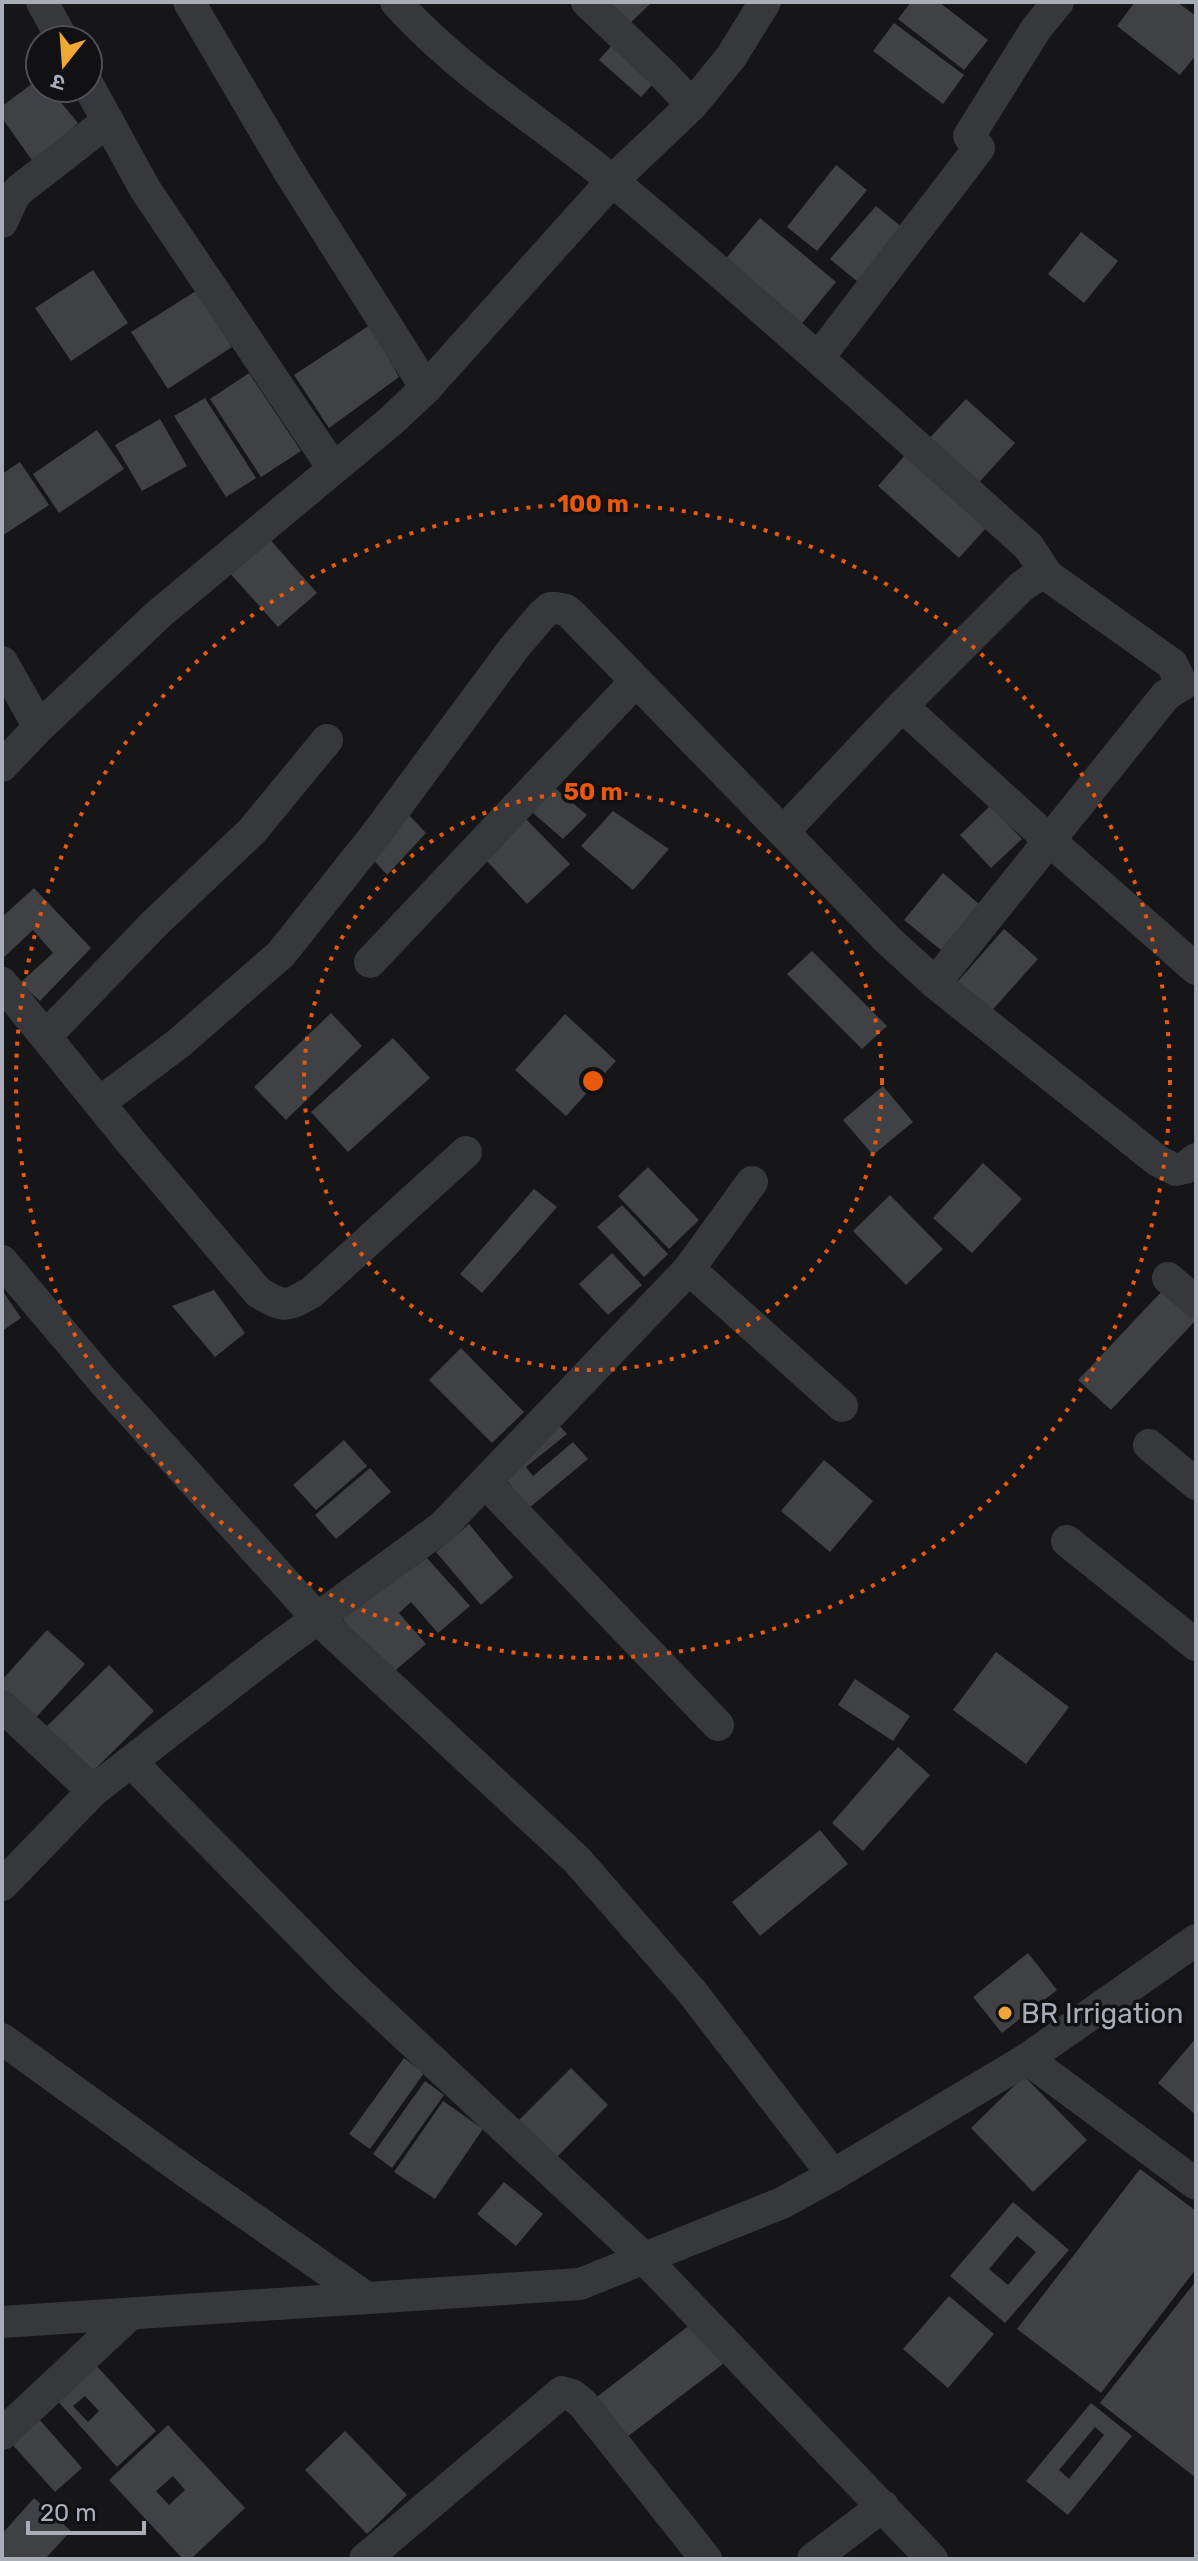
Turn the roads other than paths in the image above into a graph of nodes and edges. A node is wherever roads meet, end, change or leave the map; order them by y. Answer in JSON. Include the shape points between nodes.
{"nodes":[{"id":1,"x":42,"y":2,"type":"edge"},
{"id":2,"x":189,"y":2,"type":"edge"},
{"id":3,"x":396,"y":2,"type":"edge"},
{"id":4,"x":587,"y":2,"type":"edge"},
{"id":5,"x":765,"y":2,"type":"edge"},
{"id":6,"x":1058,"y":2,"type":"edge"},
{"id":7,"x":54,"y":24,"type":"edge"},
{"id":8,"x":99,"y":104,"type":"edge"},
{"id":9,"x":692,"y":105,"type":"junction"},
{"id":10,"x":108,"y":121,"type":"junction"},
{"id":11,"x":612,"y":181,"type":"junction"},
{"id":12,"x":2,"y":222,"type":"edge"},
{"id":13,"x":819,"y":357,"type":"junction"},
{"id":14,"x":426,"y":388,"type":"junction"},
{"id":15,"x":333,"y":468,"type":"junction"},
{"id":16,"x":1047,"y":575,"type":"junction"},
{"id":17,"x":2,"y":662,"type":"edge"},
{"id":18,"x":636,"y":681,"type":"junction"},
{"id":19,"x":1189,"y":691,"type":"edge"},
{"id":20,"x":902,"y":706,"type":"junction"},
{"id":21,"x":39,"y":727,"type":"junction"},
{"id":22,"x":327,"y":740,"type":"dead end"},
{"id":23,"x":2,"y":766,"type":"edge"},
{"id":24,"x":783,"y":832,"type":"junction"},
{"id":25,"x":1049,"y":840,"type":"junction"},
{"id":26,"x":370,"y":962,"type":"dead end"},
{"id":27,"x":1196,"y":969,"type":"edge"},
{"id":28,"x":2,"y":983,"type":"edge"},
{"id":29,"x":935,"y":983,"type":"junction"},
{"id":30,"x":46,"y":1036,"type":"junction"},
{"id":31,"x":99,"y":1103,"type":"junction"},
{"id":32,"x":466,"y":1152,"type":"dead end"},
{"id":33,"x":1196,"y":1159,"type":"edge"},
{"id":34,"x":752,"y":1182,"type":"dead end"},
{"id":35,"x":2,"y":1261,"type":"edge"},
{"id":36,"x":689,"y":1269,"type":"junction"},
{"id":37,"x":1168,"y":1278,"type":"dead end"},
{"id":38,"x":1196,"y":1302,"type":"edge"},
{"id":39,"x":842,"y":1406,"type":"dead end"},
{"id":40,"x":1149,"y":1445,"type":"dead end"},
{"id":41,"x":486,"y":1483,"type":"junction"},
{"id":42,"x":1196,"y":1484,"type":"edge"},
{"id":43,"x":1067,"y":1541,"type":"dead end"},
{"id":44,"x":318,"y":1619,"type":"junction"},
{"id":45,"x":1196,"y":1645,"type":"edge"},
{"id":46,"x":2,"y":1706,"type":"edge"},
{"id":47,"x":718,"y":1725,"type":"dead end"},
{"id":48,"x":131,"y":1762,"type":"junction"},
{"id":49,"x":93,"y":1791,"type":"junction"},
{"id":50,"x":2,"y":1885,"type":"edge"},
{"id":51,"x":1196,"y":1940,"type":"edge"},
{"id":52,"x":2,"y":2039,"type":"edge"},
{"id":53,"x":1027,"y":2059,"type":"junction"},
{"id":54,"x":833,"y":2175,"type":"junction"},
{"id":55,"x":1196,"y":2184,"type":"edge"},
{"id":56,"x":644,"y":2258,"type":"junction"},
{"id":57,"x":367,"y":2298,"type":"junction"},
{"id":58,"x":129,"y":2315,"type":"junction"},
{"id":59,"x":2,"y":2322,"type":"edge"},
{"id":60,"x":2,"y":2434,"type":"edge"},
{"id":61,"x":883,"y":2506,"type":"junction"},
{"id":62,"x":365,"y":2559,"type":"edge"},
{"id":63,"x":706,"y":2559,"type":"edge"},
{"id":64,"x":813,"y":2559,"type":"edge"},
{"id":65,"x":932,"y":2559,"type":"edge"}],
"edges":[{"from":1,"to":7,"type":"street"},
{"from":2,"to":14,"type":"street"},
{"from":3,"to":11,"type":"street","via":[[468,70]]},
{"from":4,"to":9,"type":"street"},
{"from":5,"to":9,"type":"street","via":[[731,57]]},
{"from":6,"to":13,"type":"street","via":[[969,136],[979,148]]},
{"from":8,"to":10,"type":"street"},
{"from":9,"to":11,"type":"street"},
{"from":10,"to":12,"type":"street","via":[[19,190]]},
{"from":10,"to":15,"type":"street","via":[[145,189]]},
{"from":11,"to":13,"type":"street"},
{"from":11,"to":14,"type":"street"},
{"from":13,"to":16,"type":"street","via":[[1029,547]]},
{"from":14,"to":15,"type":"street"},
{"from":15,"to":21,"type":"street","via":[[160,613]]},
{"from":16,"to":19,"type":"street","via":[[1172,664]]},
{"from":16,"to":20,"type":"street","via":[[1021,587]]},
{"from":17,"to":21,"type":"street"},
{"from":18,"to":24,"type":"street"},
{"from":18,"to":26,"type":"street"},
{"from":18,"to":31,"type":"street","via":[[572,615],[546,610],[281,954],[179,1043]]},
{"from":19,"to":25,"type":"street","via":[[1166,695]]},
{"from":20,"to":24,"type":"street"},
{"from":20,"to":25,"type":"street"},
{"from":21,"to":23,"type":"street"},
{"from":22,"to":30,"type":"street","via":[[252,831]]},
{"from":24,"to":29,"type":"street"},
{"from":25,"to":27,"type":"street"},
{"from":25,"to":29,"type":"street"},
{"from":28,"to":30,"type":"street"},
{"from":29,"to":33,"type":"street","via":[[1158,1161],[1176,1170]]},
{"from":30,"to":31,"type":"street"},
{"from":31,"to":32,"type":"street","via":[[258,1292],[277,1304],[290,1305],[312,1292]]},
{"from":34,"to":36,"type":"street"},
{"from":35,"to":44,"type":"street"},
{"from":36,"to":39,"type":"street"},
{"from":36,"to":41,"type":"street"},
{"from":37,"to":38,"type":"street"},
{"from":40,"to":42,"type":"street"},
{"from":41,"to":44,"type":"street","via":[[442,1527]]},
{"from":41,"to":47,"type":"street"},
{"from":43,"to":45,"type":"street"},
{"from":44,"to":48,"type":"street"},
{"from":44,"to":54,"type":"street","via":[[577,1860],[692,1992]]},
{"from":46,"to":49,"type":"street"},
{"from":48,"to":49,"type":"street"},
{"from":48,"to":56,"type":"street","via":[[347,1981]]},
{"from":49,"to":50,"type":"street"},
{"from":51,"to":53,"type":"street"},
{"from":52,"to":57,"type":"street"},
{"from":53,"to":54,"type":"street"},
{"from":53,"to":55,"type":"street"},
{"from":54,"to":56,"type":"street","via":[[782,2203]]},
{"from":56,"to":57,"type":"street","via":[[580,2284]]},
{"from":56,"to":61,"type":"street"},
{"from":57,"to":58,"type":"street"},
{"from":58,"to":59,"type":"street"},
{"from":58,"to":60,"type":"street"},
{"from":61,"to":64,"type":"street"},
{"from":61,"to":65,"type":"street"},
{"from":62,"to":63,"type":"street","via":[[562,2392],[583,2404]]}]}
